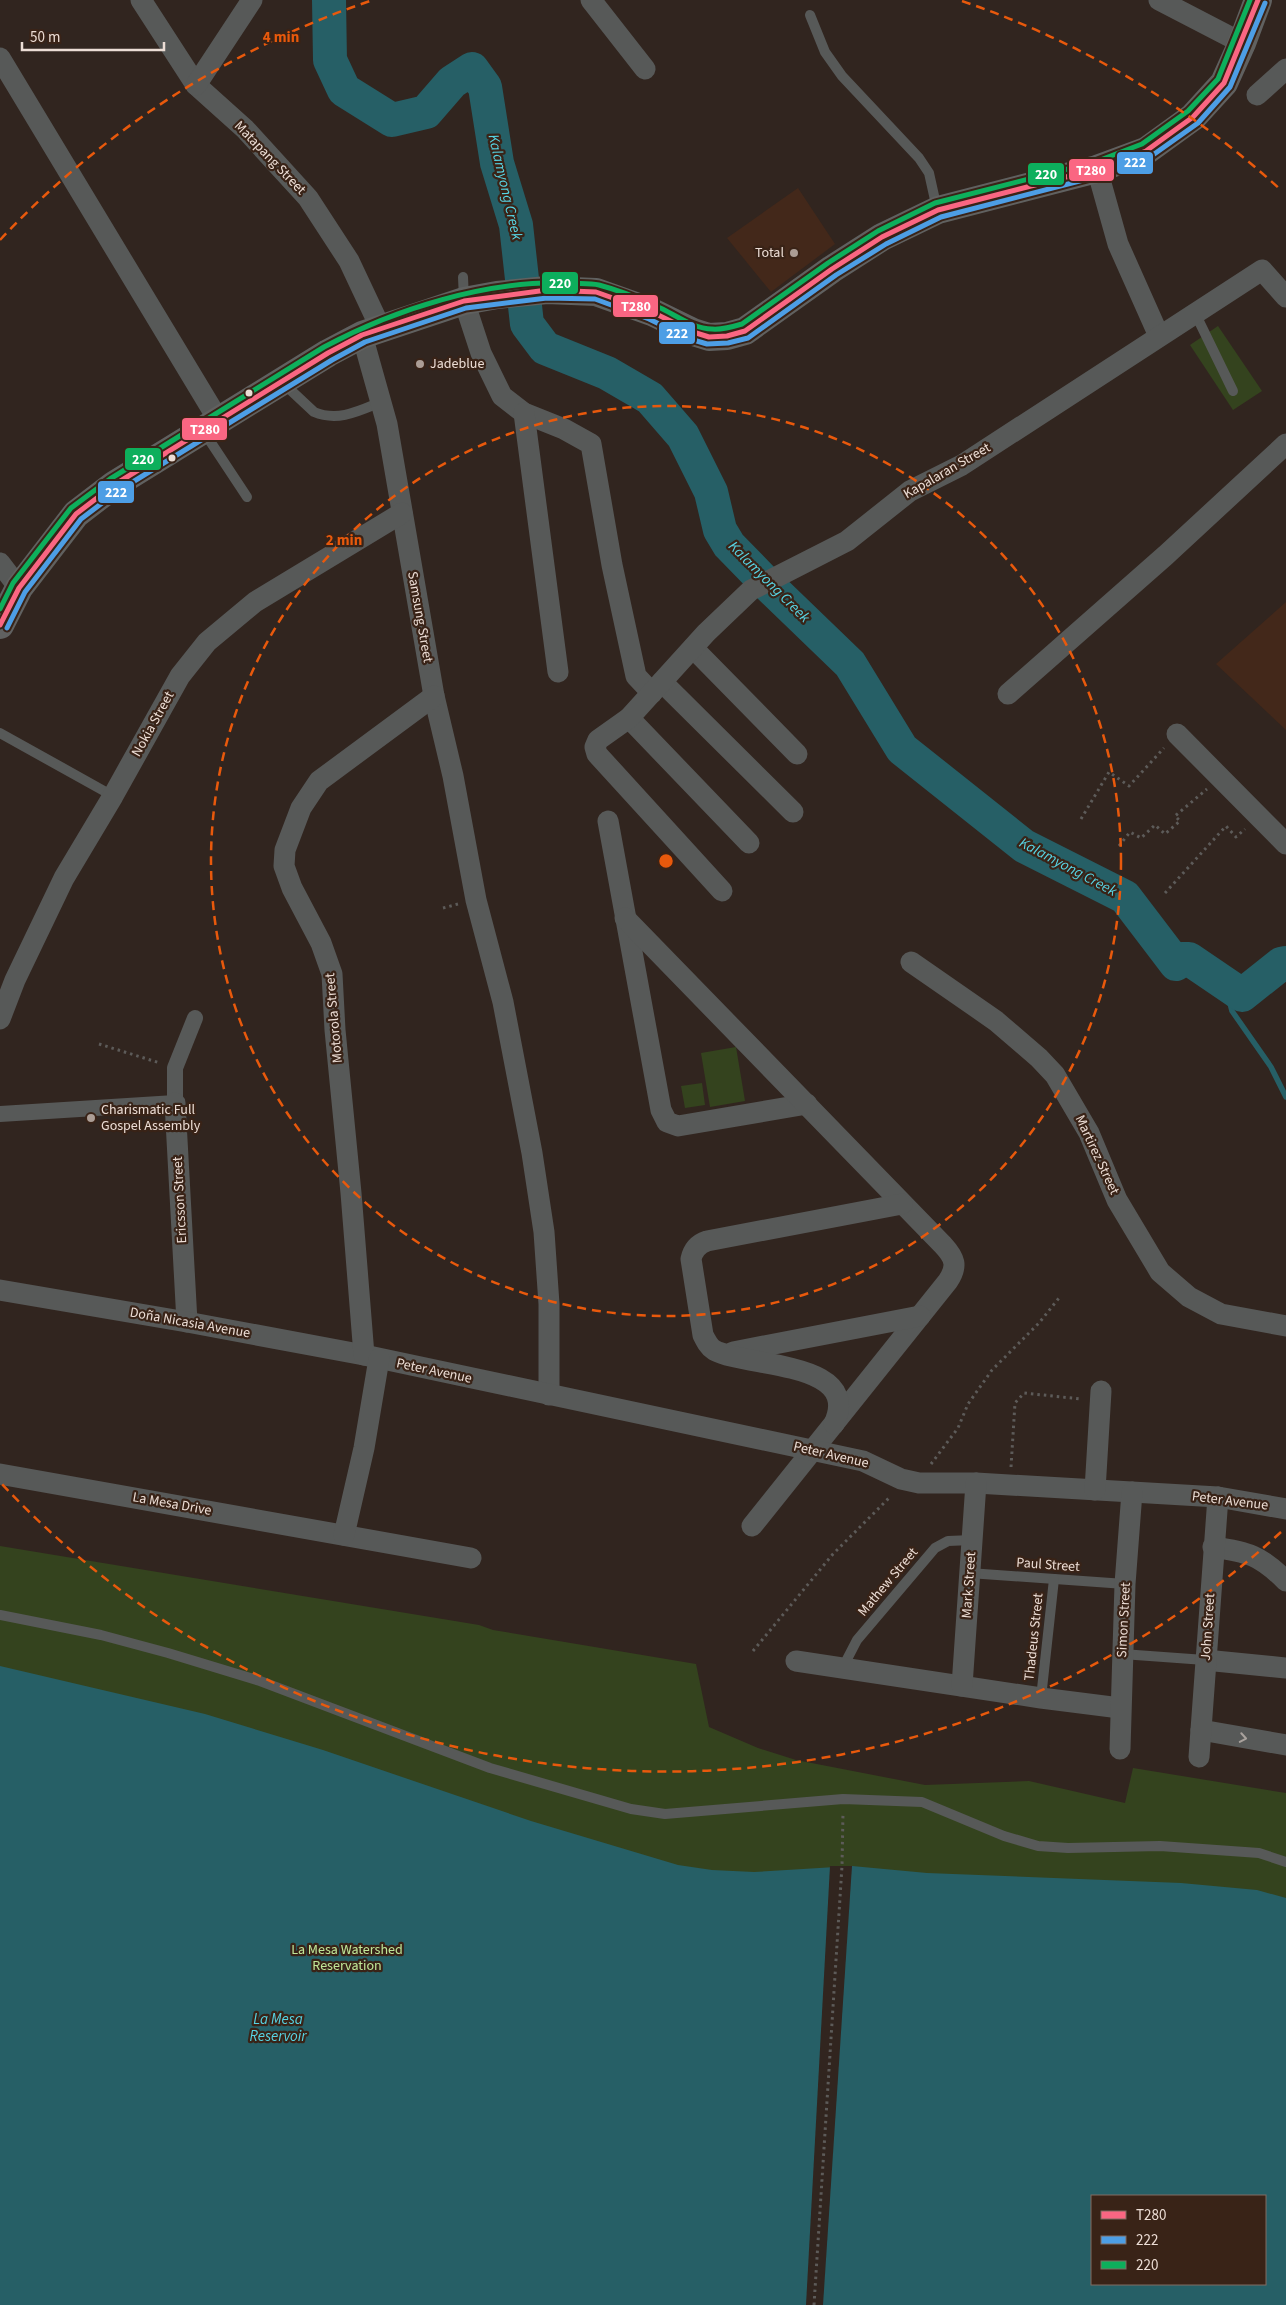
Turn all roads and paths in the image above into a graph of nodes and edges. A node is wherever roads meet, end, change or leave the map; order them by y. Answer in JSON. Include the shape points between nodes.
{"nodes":[{"id":1,"x":141,"y":0,"type":"edge"},
{"id":2,"x":252,"y":0,"type":"edge"},
{"id":3,"x":591,"y":0,"type":"edge"},
{"id":4,"x":1159,"y":0,"type":"edge"},
{"id":5,"x":1258,"y":0,"type":"edge"},
{"id":6,"x":810,"y":15,"type":"dead end"},
{"id":7,"x":1242,"y":43,"type":"junction"},
{"id":8,"x":0,"y":58,"type":"edge"},
{"id":9,"x":645,"y":69,"type":"dead end"},
{"id":10,"x":1286,"y":69,"type":"edge"},
{"id":11,"x":196,"y":85,"type":"junction"},
{"id":12,"x":8,"y":89,"type":"edge"},
{"id":13,"x":1257,"y":95,"type":"dead end"},
{"id":14,"x":1096,"y":169,"type":"junction"},
{"id":15,"x":938,"y":210,"type":"junction"},
{"id":16,"x":464,"y":289,"type":"junction"},
{"id":17,"x":1286,"y":297,"type":"edge"},
{"id":18,"x":1195,"y":313,"type":"junction"},
{"id":19,"x":371,"y":332,"type":"junction"},
{"id":20,"x":1159,"y":336,"type":"junction"},
{"id":21,"x":282,"y":382,"type":"junction"},
{"id":22,"x":1233,"y":391,"type":"dead end"},
{"id":23,"x":381,"y":402,"type":"junction"},
{"id":24,"x":524,"y":413,"type":"junction"},
{"id":25,"x":211,"y":426,"type":"junction"},
{"id":26,"x":1286,"y":444,"type":"edge"},
{"id":27,"x":247,"y":496,"type":"dead end"},
{"id":28,"x":402,"y":513,"type":"junction"},
{"id":29,"x":0,"y":564,"type":"edge"},
{"id":30,"x":19,"y":588,"type":"junction"},
{"id":31,"x":0,"y":625,"type":"edge"},
{"id":32,"x":693,"y":648,"type":"junction"},
{"id":33,"x":558,"y":672,"type":"dead end"},
{"id":34,"x":657,"y":687,"type":"junction"},
{"id":35,"x":1008,"y":694,"type":"dead end"},
{"id":36,"x":434,"y":696,"type":"junction"},
{"id":37,"x":629,"y":718,"type":"junction"},
{"id":38,"x":0,"y":733,"type":"edge"},
{"id":39,"x":1177,"y":734,"type":"joint"},
{"id":40,"x":797,"y":754,"type":"dead end"},
{"id":41,"x":1220,"y":778,"type":"junction"},
{"id":42,"x":113,"y":796,"type":"junction"},
{"id":43,"x":793,"y":812,"type":"dead end"},
{"id":44,"x":1258,"y":817,"type":"junction"},
{"id":45,"x":1081,"y":819,"type":"dead end"},
{"id":46,"x":608,"y":821,"type":"dead end"},
{"id":47,"x":749,"y":843,"type":"dead end"},
{"id":48,"x":1286,"y":844,"type":"edge"},
{"id":49,"x":1119,"y":846,"type":"dead end"},
{"id":50,"x":722,"y":891,"type":"dead end"},
{"id":51,"x":1165,"y":892,"type":"dead end"},
{"id":52,"x":626,"y":918,"type":"junction"},
{"id":53,"x":911,"y":962,"type":"dead end"},
{"id":54,"x":195,"y":1018,"type":"dead end"},
{"id":55,"x":0,"y":1020,"type":"edge"},
{"id":56,"x":99,"y":1044,"type":"dead end"},
{"id":57,"x":175,"y":1068,"type":"junction"},
{"id":58,"x":175,"y":1104,"type":"junction"},
{"id":59,"x":807,"y":1104,"type":"junction"},
{"id":60,"x":0,"y":1114,"type":"edge"},
{"id":61,"x":902,"y":1204,"type":"junction"},
{"id":62,"x":0,"y":1290,"type":"edge"},
{"id":63,"x":1059,"y":1298,"type":"dead end"},
{"id":64,"x":920,"y":1316,"type":"junction"},
{"id":65,"x":187,"y":1322,"type":"junction"},
{"id":66,"x":1286,"y":1326,"type":"edge"},
{"id":67,"x":725,"y":1353,"type":"junction"},
{"id":68,"x":371,"y":1357,"type":"junction"},
{"id":69,"x":549,"y":1395,"type":"junction"},
{"id":70,"x":1100,"y":1396,"type":"joint"},
{"id":71,"x":834,"y":1424,"type":"junction"},
{"id":72,"x":812,"y":1450,"type":"junction"},
{"id":73,"x":0,"y":1474,"type":"edge"},
{"id":74,"x":915,"y":1482,"type":"junction"},
{"id":75,"x":976,"y":1483,"type":"junction"},
{"id":76,"x":1010,"y":1485,"type":"junction"},
{"id":77,"x":1095,"y":1490,"type":"junction"},
{"id":78,"x":1132,"y":1492,"type":"junction"},
{"id":79,"x":1218,"y":1497,"type":"junction"},
{"id":80,"x":1286,"y":1509,"type":"edge"},
{"id":81,"x":752,"y":1526,"type":"dead end"},
{"id":82,"x":344,"y":1535,"type":"junction"},
{"id":83,"x":972,"y":1540,"type":"junction"},
{"id":84,"x":1213,"y":1547,"type":"junction"},
{"id":85,"x":471,"y":1558,"type":"dead end"},
{"id":86,"x":969,"y":1573,"type":"junction"},
{"id":87,"x":1054,"y":1579,"type":"junction"},
{"id":88,"x":1286,"y":1581,"type":"edge"},
{"id":89,"x":1125,"y":1584,"type":"junction"},
{"id":90,"x":0,"y":1615,"type":"edge"},
{"id":91,"x":753,"y":1651,"type":"dead end"},
{"id":92,"x":1122,"y":1654,"type":"junction"},
{"id":93,"x":1205,"y":1660,"type":"junction"},
{"id":94,"x":796,"y":1661,"type":"dead end"},
{"id":95,"x":843,"y":1667,"type":"junction"},
{"id":96,"x":1286,"y":1668,"type":"edge"},
{"id":97,"x":962,"y":1686,"type":"junction"},
{"id":98,"x":1041,"y":1698,"type":"junction"},
{"id":99,"x":1120,"y":1708,"type":"junction"},
{"id":100,"x":1200,"y":1730,"type":"junction"},
{"id":101,"x":1286,"y":1745,"type":"edge"},
{"id":102,"x":1120,"y":1749,"type":"dead end"},
{"id":103,"x":1198,"y":1757,"type":"dead end"},
{"id":104,"x":843,"y":1799,"type":"junction"},
{"id":105,"x":1286,"y":1862,"type":"edge"},
{"id":106,"x":814,"y":2305,"type":"edge"}],
"edges":[{"from":1,"to":11,"type":"street","name":"Matapang Street"},
{"from":2,"to":11,"type":"street"},
{"from":3,"to":9,"type":"street"},
{"from":4,"to":7,"type":"street"},
{"from":5,"to":7,"type":"main road"},
{"from":6,"to":15,"type":"lane","via":[[825,52],[842,76],[919,158],[929,173]]},
{"from":7,"to":14,"type":"main road","via":[[1224,82],[1193,117],[1146,151]]},
{"from":8,"to":12,"type":"street"},
{"from":10,"to":13,"type":"street"},
{"from":11,"to":19,"type":"street","name":"Matapang Street","via":[[245,129],[308,198],[349,261]]},
{"from":12,"to":25,"type":"street"},
{"from":14,"to":15,"type":"main road"},
{"from":14,"to":20,"type":"street","via":[[1118,244]]},
{"from":15,"to":16,"type":"main road","via":[[882,237],[745,331],[727,336],[709,337],[693,332],[652,312],[596,292],[547,290],[496,295]]},
{"from":16,"to":19,"type":"main road"},
{"from":16,"to":24,"type":"street","via":[[481,353],[502,396]]},
{"from":17,"to":18,"type":"street","name":"Kapalaran Street","via":[[1262,270]]},
{"from":18,"to":20,"type":"street","name":"Kapalaran Street"},
{"from":18,"to":22,"type":"lane"},
{"from":19,"to":21,"type":"main road","via":[[328,353]]},
{"from":19,"to":23,"type":"street","name":"Samsung Street"},
{"from":20,"to":32,"type":"street","name":"Kapalaran Street","via":[[962,465],[910,491],[847,540],[751,590]]},
{"from":21,"to":23,"type":"lane","via":[[319,414],[338,417]]},
{"from":21,"to":25,"type":"main road"},
{"from":23,"to":28,"type":"street","name":"Samsung Street","via":[[388,424]]},
{"from":24,"to":33,"type":"street"},
{"from":24,"to":34,"type":"street","via":[[591,444],[636,676]]},
{"from":25,"to":27,"type":"lane"},
{"from":25,"to":30,"type":"main road","via":[[114,485],[76,514]]},
{"from":26,"to":35,"type":"street","via":[[1152,568]]},
{"from":28,"to":36,"type":"street","name":"Samsung Street"},
{"from":28,"to":42,"type":"street","name":"Nokia Street","via":[[255,602],[207,642],[180,676]]},
{"from":29,"to":30,"type":"street"},
{"from":30,"to":31,"type":"main road"},
{"from":32,"to":34,"type":"street","name":"Kapalaran Street"},
{"from":32,"to":40,"type":"street"},
{"from":34,"to":37,"type":"street","name":"Kapalaran Street"},
{"from":34,"to":43,"type":"street"},
{"from":36,"to":68,"type":"street","name":"Motorola Street","via":[[319,780],[301,808],[285,850],[284,866],[292,888],[321,943],[332,974],[351,1194]]},
{"from":36,"to":69,"type":"street","name":"Samsung Street","via":[[476,900],[503,1002],[532,1153],[544,1232],[550,1304]]},
{"from":37,"to":47,"type":"street"},
{"from":37,"to":50,"type":"street","name":"Kapalaran Street","via":[[598,740],[597,754]]},
{"from":38,"to":42,"type":"lane"},
{"from":39,"to":41,"type":"street"},
{"from":39,"to":45,"type":"path","via":[[1129,786],[1109,772]]},
{"from":41,"to":44,"type":"street"},
{"from":41,"to":49,"type":"path","via":[[1175,816],[1180,821],[1165,834],[1155,825],[1141,838],[1130,832]]},
{"from":42,"to":55,"type":"street","name":"Nokia Street","via":[[64,878],[15,980]]},
{"from":44,"to":48,"type":"street"},
{"from":44,"to":51,"type":"path","via":[[1236,837],[1226,826]]},
{"from":46,"to":52,"type":"street"},
{"from":52,"to":59,"type":"street"},
{"from":52,"to":59,"type":"street","via":[[661,1110],[667,1122],[678,1126]]},
{"from":53,"to":66,"type":"street","name":"Martirez Street","via":[[996,1022],[1055,1075],[1089,1133],[1117,1200],[1160,1272],[1189,1297],[1221,1314]]},
{"from":54,"to":57,"type":"street"},
{"from":56,"to":57,"type":"path"},
{"from":57,"to":58,"type":"street"},
{"from":58,"to":60,"type":"street"},
{"from":58,"to":65,"type":"street","name":"Ericsson Street"},
{"from":59,"to":61,"type":"street"},
{"from":61,"to":64,"type":"street","via":[[947,1249],[955,1262],[954,1272]]},
{"from":61,"to":67,"type":"street","via":[[707,1240],[700,1244],[691,1259],[702,1335],[712,1349]]},
{"from":62,"to":65,"type":"street","name":"Doña Nicasia Avenue"},
{"from":63,"to":74,"type":"path","via":[[1039,1323],[1000,1360],[964,1410],[958,1428]]},
{"from":64,"to":67,"type":"street"},
{"from":64,"to":71,"type":"street"},
{"from":65,"to":68,"type":"street","name":"Doña Nicasia Avenue"},
{"from":67,"to":71,"type":"street","via":[[802,1371],[832,1387],[838,1396],[839,1406]]},
{"from":68,"to":69,"type":"street","name":"Peter Avenue"},
{"from":68,"to":82,"type":"street","via":[[364,1448]]},
{"from":69,"to":72,"type":"street","name":"Peter Avenue"},
{"from":70,"to":76,"type":"path","via":[[1024,1393],[1015,1403]]},
{"from":70,"to":77,"type":"street"},
{"from":71,"to":72,"type":"street"},
{"from":72,"to":74,"type":"street","name":"Peter Avenue","via":[[863,1461]]},
{"from":72,"to":81,"type":"street"},
{"from":73,"to":82,"type":"street","name":"La Mesa Drive"},
{"from":74,"to":75,"type":"street","name":"Peter Avenue"},
{"from":74,"to":91,"type":"path","via":[[833,1554]]},
{"from":75,"to":76,"type":"street","name":"Peter Avenue"},
{"from":75,"to":83,"type":"street","name":"Mark Street"},
{"from":76,"to":77,"type":"street","name":"Peter Avenue"},
{"from":77,"to":78,"type":"street","name":"Peter Avenue"},
{"from":78,"to":79,"type":"street","name":"Peter Avenue"},
{"from":78,"to":89,"type":"street","name":"Simon Street"},
{"from":79,"to":80,"type":"street","name":"Peter Avenue"},
{"from":79,"to":84,"type":"street","name":"John Street"},
{"from":82,"to":85,"type":"street","name":"La Mesa Drive"},
{"from":83,"to":86,"type":"street","name":"Mark Street"},
{"from":83,"to":95,"type":"lane","name":"Mathew Street","via":[[941,1543],[929,1554],[857,1640]]},
{"from":84,"to":88,"type":"street","via":[[1251,1554],[1265,1561]]},
{"from":84,"to":93,"type":"street","name":"John Street"},
{"from":86,"to":87,"type":"lane","name":"Paul Street"},
{"from":86,"to":97,"type":"street","name":"Mark Street"},
{"from":87,"to":89,"type":"lane","name":"Paul Street"},
{"from":87,"to":98,"type":"lane","name":"Thadeus Street"},
{"from":89,"to":92,"type":"street","name":"Simon Street"},
{"from":90,"to":104,"type":"lane","via":[[101,1635],[260,1681],[490,1768],[631,1809],[665,1814],[694,1813]]},
{"from":92,"to":93,"type":"lane"},
{"from":92,"to":99,"type":"street","name":"Simon Street"},
{"from":93,"to":96,"type":"street"},
{"from":93,"to":100,"type":"street","name":"John Street"},
{"from":94,"to":95,"type":"street"},
{"from":95,"to":97,"type":"street"},
{"from":97,"to":98,"type":"street"},
{"from":98,"to":99,"type":"street"},
{"from":99,"to":102,"type":"street","name":"Simon Street"},
{"from":100,"to":101,"type":"street","one_way":true},
{"from":100,"to":103,"type":"street","name":"John Street"},
{"from":104,"to":105,"type":"lane","via":[[922,1802],[1004,1836],[1038,1846],[1160,1846],[1259,1853]]},
{"from":104,"to":106,"type":"path","via":[[842,1866]]}]}
